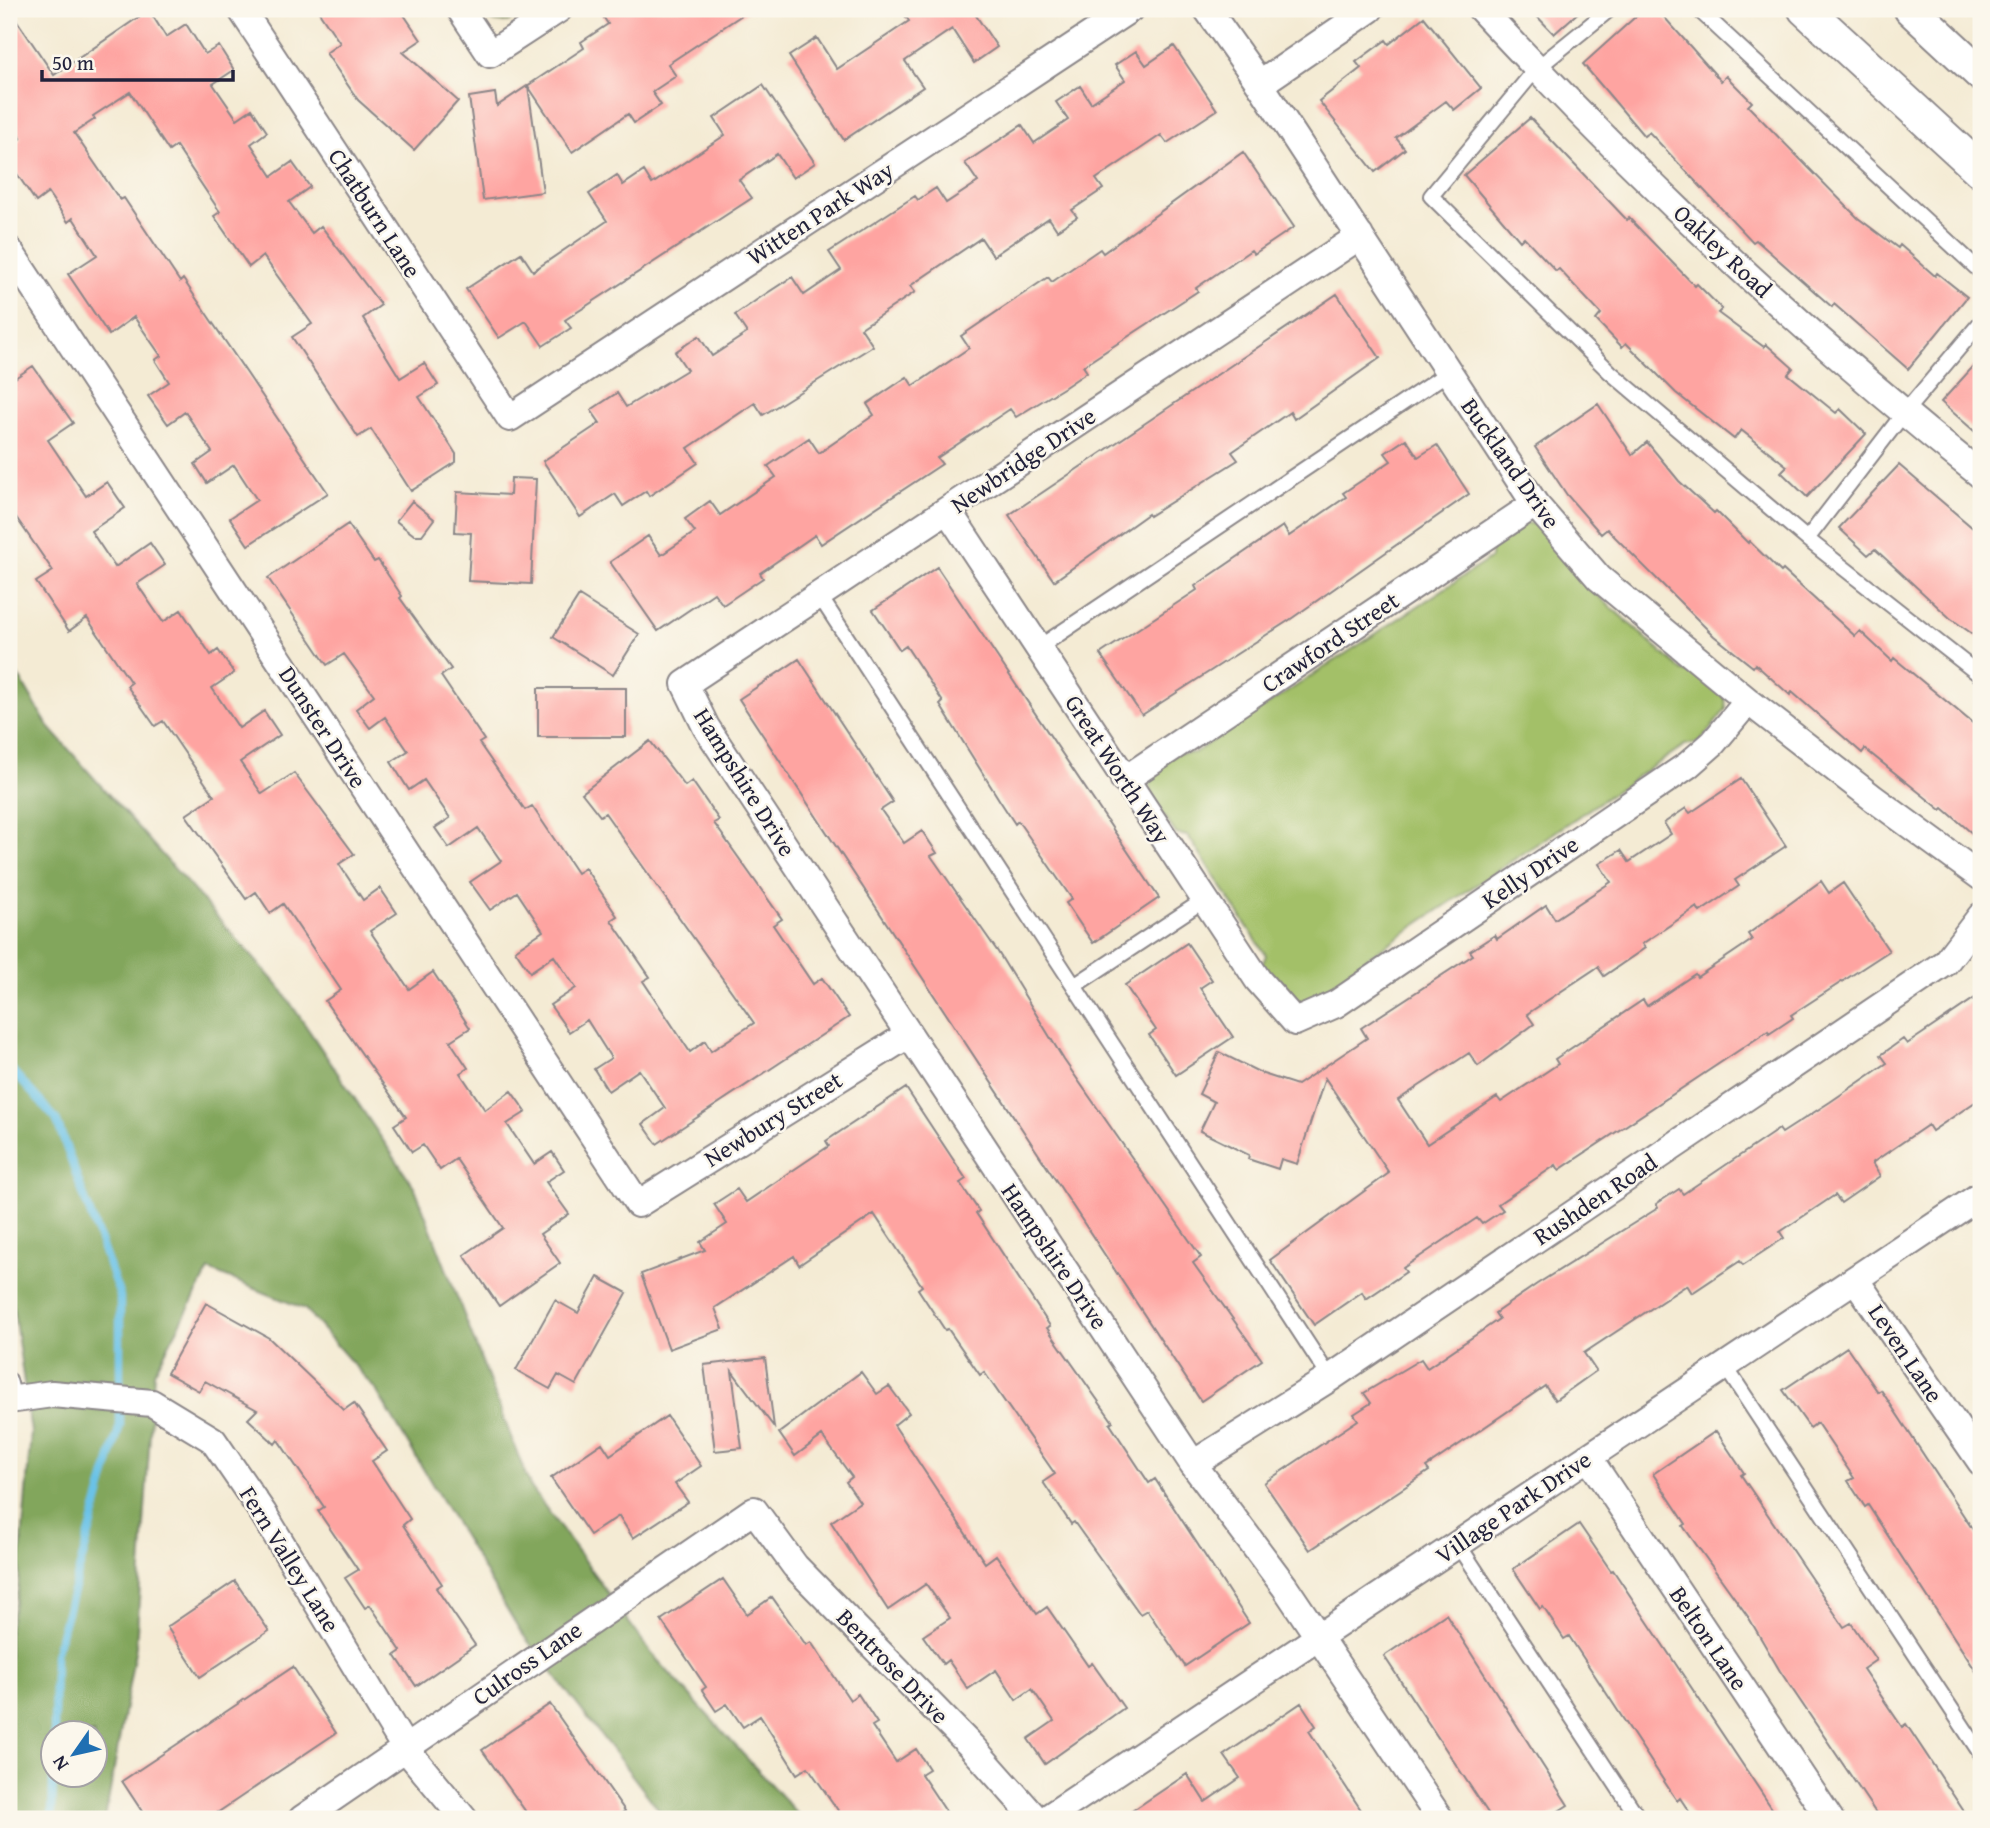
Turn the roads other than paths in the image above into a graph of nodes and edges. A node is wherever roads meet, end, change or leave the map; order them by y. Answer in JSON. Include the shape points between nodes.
{"nodes":[{"id":1,"x":241,"y":9,"type":"edge"},
{"id":2,"x":460,"y":9,"type":"edge"},
{"id":3,"x":559,"y":9,"type":"edge"},
{"id":4,"x":1130,"y":9,"type":"edge"},
{"id":5,"x":1207,"y":9,"type":"edge"},
{"id":6,"x":1370,"y":9,"type":"edge"},
{"id":7,"x":1481,"y":9,"type":"edge"},
{"id":8,"x":1610,"y":9,"type":"edge"},
{"id":9,"x":1698,"y":9,"type":"edge"},
{"id":10,"x":1805,"y":9,"type":"edge"},
{"id":11,"x":1911,"y":9,"type":"edge"},
{"id":12,"x":1536,"y":69,"type":"junction"},
{"id":13,"x":1981,"y":74,"type":"edge"},
{"id":14,"x":1260,"y":84,"type":"junction"},
{"id":15,"x":1981,"y":171,"type":"edge"},
{"id":16,"x":1360,"y":236,"type":"junction"},
{"id":17,"x":9,"y":250,"type":"edge"},
{"id":18,"x":1981,"y":272,"type":"edge"},
{"id":19,"x":1981,"y":322,"type":"edge"},
{"id":20,"x":1448,"y":372,"type":"junction"},
{"id":21,"x":1904,"y":413,"type":"junction"},
{"id":22,"x":510,"y":418,"type":"joint"},
{"id":23,"x":1981,"y":475,"type":"edge"},
{"id":24,"x":1535,"y":504,"type":"junction"},
{"id":25,"x":948,"y":510,"type":"junction"},
{"id":26,"x":1807,"y":539,"type":"junction"},
{"id":27,"x":819,"y":595,"type":"junction"},
{"id":28,"x":1038,"y":648,"type":"junction"},
{"id":29,"x":1981,"y":676,"type":"edge"},
{"id":30,"x":685,"y":684,"type":"joint"},
{"id":31,"x":1748,"y":701,"type":"junction"},
{"id":32,"x":1124,"y":780,"type":"junction"},
{"id":33,"x":1981,"y":877,"type":"edge"},
{"id":34,"x":1204,"y":900,"type":"junction"},
{"id":35,"x":1981,"y":916,"type":"edge"},
{"id":36,"x":1074,"y":986,"type":"junction"},
{"id":37,"x":1295,"y":1022,"type":"joint"},
{"id":38,"x":908,"y":1035,"type":"junction"},
{"id":39,"x":1981,"y":1195,"type":"edge"},
{"id":40,"x":638,"y":1204,"type":"joint"},
{"id":41,"x":1856,"y":1279,"type":"junction"},
{"id":42,"x":1725,"y":1366,"type":"junction"},
{"id":43,"x":1330,"y":1378,"type":"junction"},
{"id":44,"x":10,"y":1393,"type":"edge"},
{"id":45,"x":1588,"y":1457,"type":"junction"},
{"id":46,"x":1981,"y":1462,"type":"edge"},
{"id":47,"x":1193,"y":1465,"type":"junction"},
{"id":48,"x":754,"y":1510,"type":"joint"},
{"id":49,"x":1458,"y":1544,"type":"junction"},
{"id":50,"x":1318,"y":1638,"type":"junction"},
{"id":51,"x":405,"y":1748,"type":"junction"},
{"id":52,"x":1981,"y":1754,"type":"edge"},
{"id":53,"x":302,"y":1819,"type":"edge"},
{"id":54,"x":464,"y":1819,"type":"edge"},
{"id":55,"x":1036,"y":1819,"type":"edge"},
{"id":56,"x":1046,"y":1819,"type":"edge"},
{"id":57,"x":1440,"y":1819,"type":"edge"},
{"id":58,"x":1639,"y":1819,"type":"edge"},
{"id":59,"x":1830,"y":1819,"type":"edge"}],
"edges":[{"from":1,"to":22,"type":"street","name":"Chatburn Lane"},
{"from":2,"to":3,"type":"street","via":[[490,54]]},
{"from":4,"to":22,"type":"street","name":"Witten Park Way"},
{"from":5,"to":14,"type":"street","name":"Buckland Drive"},
{"from":6,"to":14,"type":"street"},
{"from":7,"to":12,"type":"street","name":"Oakley Road"},
{"from":8,"to":12,"type":"lane"},
{"from":9,"to":18,"type":"lane"},
{"from":10,"to":15,"type":"street"},
{"from":11,"to":13,"type":"street"},
{"from":12,"to":21,"type":"street","name":"Oakley Road","via":[[1697,228]]},
{"from":12,"to":26,"type":"lane","via":[[1430,196],[1611,372]]},
{"from":14,"to":16,"type":"street","name":"Buckland Drive"},
{"from":16,"to":20,"type":"street","name":"Buckland Drive"},
{"from":16,"to":25,"type":"street","name":"Newbridge Drive"},
{"from":17,"to":40,"type":"street","name":"Dunster Drive"},
{"from":19,"to":21,"type":"lane"},
{"from":20,"to":24,"type":"street","name":"Buckland Drive"},
{"from":20,"to":28,"type":"lane"},
{"from":21,"to":23,"type":"street","name":"Oakley Road"},
{"from":21,"to":26,"type":"lane"},
{"from":24,"to":31,"type":"street","name":"Buckland Drive","via":[[1600,578]]},
{"from":24,"to":32,"type":"street","name":"Crawford Street"},
{"from":25,"to":27,"type":"street","name":"Newbridge Drive"},
{"from":25,"to":28,"type":"street","name":"Great Worth Way"},
{"from":26,"to":29,"type":"lane"},
{"from":27,"to":30,"type":"street","name":"Newbridge Drive"},
{"from":27,"to":36,"type":"lane"},
{"from":28,"to":32,"type":"street","name":"Great Worth Way"},
{"from":30,"to":38,"type":"street","name":"Hampshire Drive","via":[[706,727]]},
{"from":31,"to":33,"type":"street","name":"Buckland Drive"},
{"from":31,"to":37,"type":"street","name":"Kelly Drive","via":[[1688,765],[1336,1004]]},
{"from":32,"to":34,"type":"street","name":"Great Worth Way"},
{"from":34,"to":36,"type":"lane"},
{"from":34,"to":37,"type":"street","name":"Great Worth Way","via":[[1258,980]]},
{"from":35,"to":43,"type":"street","name":"Rushden Road","via":[[1945,963]]},
{"from":36,"to":43,"type":"lane"},
{"from":38,"to":40,"type":"street","name":"Newbury Street"},
{"from":38,"to":47,"type":"street","name":"Hampshire Drive"},
{"from":39,"to":41,"type":"street","name":"Village Park Drive"},
{"from":41,"to":42,"type":"street","name":"Village Park Drive"},
{"from":41,"to":46,"type":"street","name":"Leven Lane"},
{"from":42,"to":45,"type":"street","name":"Village Park Drive"},
{"from":42,"to":52,"type":"lane"},
{"from":43,"to":47,"type":"street","name":"Rushden Road"},
{"from":44,"to":51,"type":"street","name":"Fern Valley Lane","via":[[152,1404],[214,1440]]},
{"from":45,"to":49,"type":"street","name":"Village Park Drive"},
{"from":45,"to":59,"type":"street","name":"Belton Lane"},
{"from":47,"to":50,"type":"street","name":"Hampshire Drive"},
{"from":48,"to":51,"type":"street","name":"Culross Lane"},
{"from":48,"to":55,"type":"street","name":"Bentrose Drive","via":[[795,1566]]},
{"from":49,"to":50,"type":"street","name":"Village Park Drive"},
{"from":49,"to":58,"type":"lane"},
{"from":50,"to":56,"type":"street","name":"Village Park Drive"},
{"from":50,"to":57,"type":"street","name":"Hampshire Drive"},
{"from":51,"to":53,"type":"street","name":"Culross Lane"},
{"from":51,"to":54,"type":"street","name":"Fern Valley Lane"}]}
